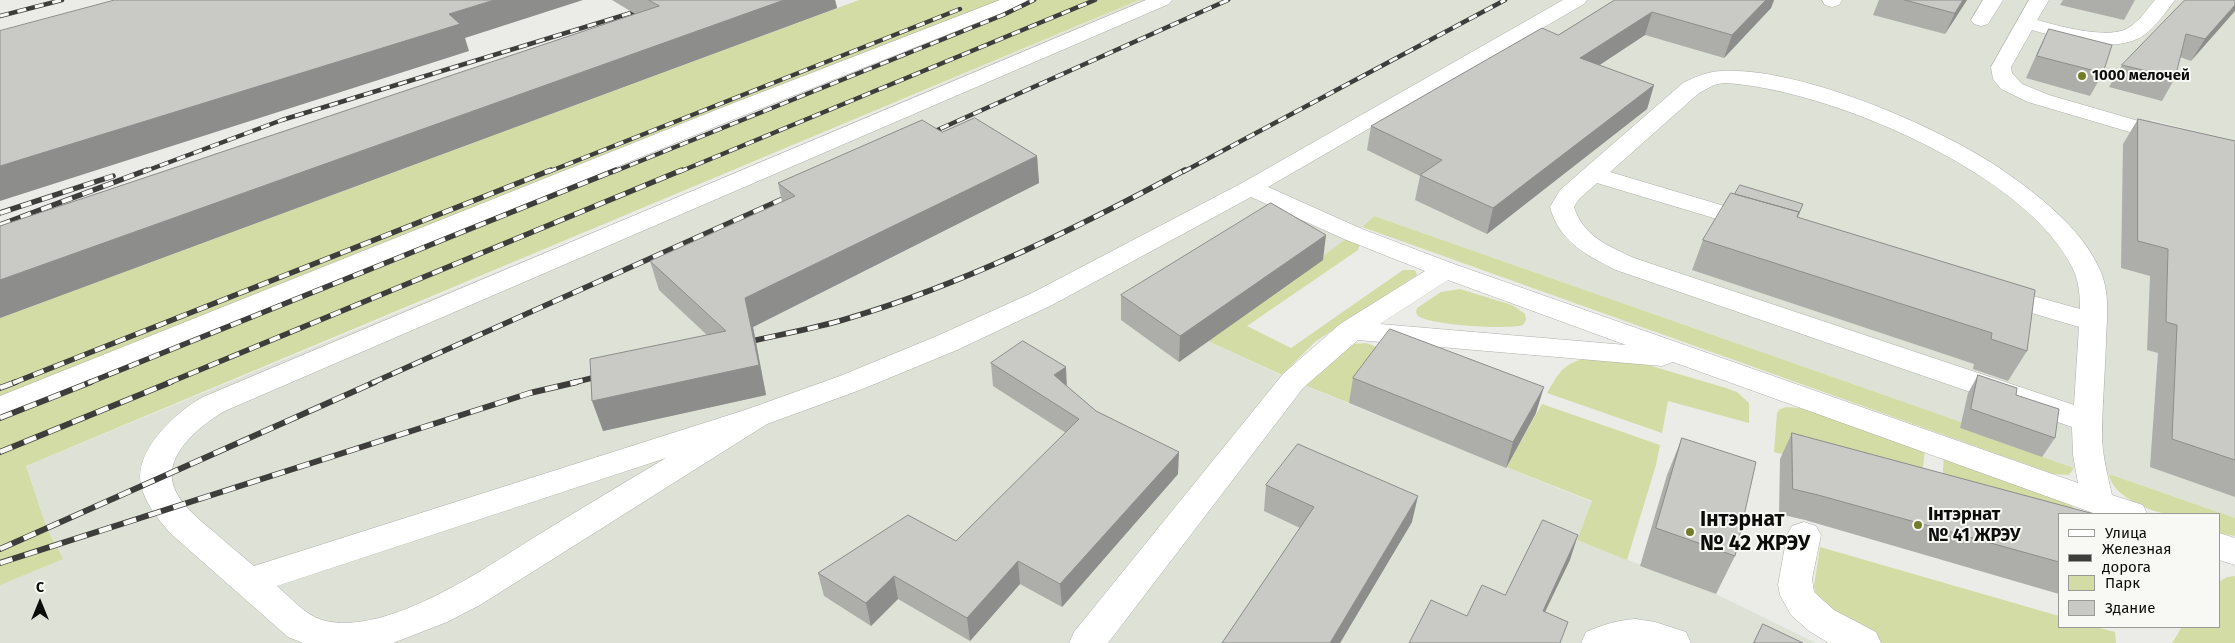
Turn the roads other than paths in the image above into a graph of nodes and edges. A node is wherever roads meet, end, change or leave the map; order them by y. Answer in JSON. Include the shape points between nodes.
{"nodes":[{"id":1,"x":1017,"y":0,"type":"edge"},
{"id":2,"x":1162,"y":0,"type":"edge"},
{"id":3,"x":1577,"y":0,"type":"edge"},
{"id":4,"x":1993,"y":0,"type":"edge"},
{"id":5,"x":2039,"y":0,"type":"edge"},
{"id":6,"x":2165,"y":0,"type":"edge"},
{"id":7,"x":1981,"y":20,"type":"dead end"},
{"id":8,"x":2026,"y":23,"type":"junction"},
{"id":9,"x":2235,"y":156,"type":"edge"},
{"id":10,"x":1592,"y":174,"type":"junction"},
{"id":11,"x":1250,"y":188,"type":"junction"},
{"id":12,"x":1781,"y":230,"type":"edge"},
{"id":13,"x":1445,"y":270,"type":"junction"},
{"id":14,"x":1970,"y":286,"type":"edge"},
{"id":15,"x":2093,"y":322,"type":"junction"},
{"id":16,"x":1350,"y":330,"type":"junction"},
{"id":17,"x":1700,"y":360,"type":"junction"},
{"id":18,"x":0,"y":407,"type":"edge"},
{"id":19,"x":756,"y":417,"type":"junction"},
{"id":20,"x":2088,"y":421,"type":"junction"},
{"id":21,"x":2098,"y":502,"type":"junction"},
{"id":22,"x":2128,"y":513,"type":"edge"},
{"id":23,"x":1804,"y":535,"type":"dead end"},
{"id":24,"x":2220,"y":546,"type":"edge"},
{"id":25,"x":2235,"y":552,"type":"edge"},
{"id":26,"x":250,"y":581,"type":"junction"},
{"id":27,"x":1086,"y":643,"type":"edge"},
{"id":28,"x":1599,"y":643,"type":"edge"},
{"id":29,"x":1673,"y":643,"type":"edge"},
{"id":30,"x":1863,"y":643,"type":"edge"}],
"edges":[{"from":1,"to":18,"type":"lane"},
{"from":2,"to":26,"type":"lane","via":[[209,406],[170,441],[157,463],[156,481],[167,508],[177,519]]},
{"from":3,"to":11,"type":"lane"},
{"from":4,"to":7,"type":"lane"},
{"from":5,"to":8,"type":"lane"},
{"from":6,"to":8,"type":"lane","via":[[2136,32],[2118,37],[2092,37]]},
{"from":8,"to":9,"type":"lane","via":[[2000,71],[2015,89],[2041,100]]},
{"from":10,"to":12,"type":"lane"},
{"from":10,"to":15,"type":"lane","via":[[1691,88],[1704,81],[1742,77],[1799,89],[1886,119],[1929,138],[1973,161],[2011,188],[2070,243],[2087,270],[2095,299]]},
{"from":10,"to":20,"type":"lane","via":[[1569,195],[1562,208],[1565,221],[1596,251],[1625,264]]},
{"from":11,"to":13,"type":"lane"},
{"from":11,"to":19,"type":"lane","via":[[1092,274],[994,322],[850,383]]},
{"from":13,"to":16,"type":"lane"},
{"from":13,"to":17,"type":"lane"},
{"from":14,"to":15,"type":"lane"},
{"from":15,"to":20,"type":"lane"},
{"from":16,"to":17,"type":"lane"},
{"from":16,"to":27,"type":"lane","via":[[1327,347],[1293,381]]},
{"from":17,"to":21,"type":"lane"},
{"from":19,"to":26,"type":"lane"},
{"from":19,"to":26,"type":"lane","via":[[468,595],[426,618],[388,632],[352,637],[323,634],[301,626]]},
{"from":20,"to":21,"type":"lane","via":[[2087,441]]},
{"from":21,"to":22,"type":"lane"},
{"from":23,"to":30,"type":"lane","via":[[1795,585],[1798,596],[1823,622]]},
{"from":24,"to":25,"type":"lane"},
{"from":28,"to":29,"type":"lane","via":[[1612,636],[1637,634]]}]}
